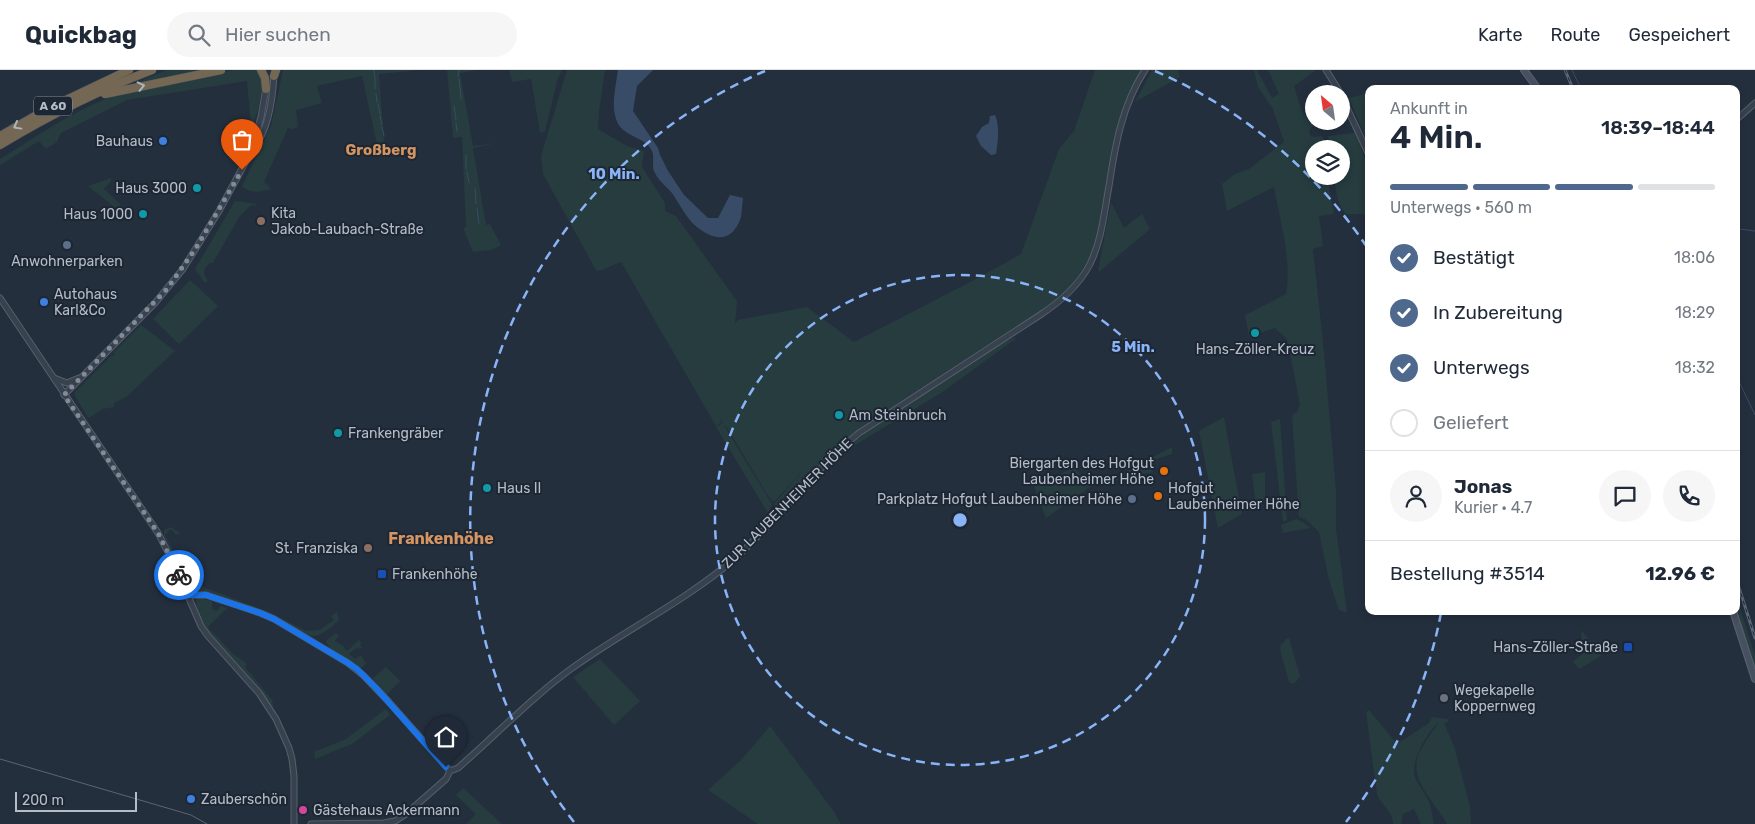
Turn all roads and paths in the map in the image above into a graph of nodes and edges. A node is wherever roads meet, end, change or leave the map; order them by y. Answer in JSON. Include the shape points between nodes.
{"nodes":[{"id":1,"x":123,"y":70,"type":"edge"},
{"id":2,"x":129,"y":70,"type":"edge"},
{"id":3,"x":152,"y":70,"type":"edge"},
{"id":4,"x":221,"y":70,"type":"edge"},
{"id":5,"x":260,"y":70,"type":"edge"},
{"id":6,"x":267,"y":70,"type":"edge"},
{"id":7,"x":1145,"y":70,"type":"edge"},
{"id":8,"x":1326,"y":70,"type":"edge"},
{"id":9,"x":1524,"y":70,"type":"edge"},
{"id":10,"x":275,"y":72,"type":"edge"},
{"id":11,"x":107,"y":79,"type":"junction"},
{"id":12,"x":1335,"y":85,"type":"edge"},
{"id":13,"x":1535,"y":85,"type":"edge"},
{"id":14,"x":266,"y":89,"type":"junction"},
{"id":15,"x":89,"y":97,"type":"junction"},
{"id":16,"x":1755,"y":103,"type":"edge"},
{"id":17,"x":1350,"y":114,"type":"edge"},
{"id":18,"x":1740,"y":116,"type":"edge"},
{"id":19,"x":0,"y":136,"type":"edge"},
{"id":20,"x":0,"y":145,"type":"edge"},
{"id":21,"x":1365,"y":146,"type":"edge"},
{"id":22,"x":251,"y":152,"type":"junction"},
{"id":23,"x":0,"y":298,"type":"edge"},
{"id":24,"x":84,"y":375,"type":"junction"},
{"id":25,"x":52,"y":377,"type":"junction"},
{"id":26,"x":64,"y":395,"type":"junction"},
{"id":27,"x":188,"y":595,"type":"junction"},
{"id":28,"x":1734,"y":615,"type":"edge"},
{"id":29,"x":1755,"y":679,"type":"edge"},
{"id":30,"x":450,"y":771,"type":"junction"},
{"id":31,"x":294,"y":824,"type":"edge"},
{"id":32,"x":311,"y":824,"type":"edge"}],
"edges":[{"from":1,"to":11,"type":"highway"},
{"from":2,"to":11,"type":"highway","number":"A 60"},
{"from":3,"to":15,"type":"highway","number":"A 60"},
{"from":15,"to":4,"type":"highway","one_way":true},
{"from":5,"to":14,"type":"highway"},
{"from":6,"to":14,"type":"street"},
{"from":7,"to":30,"type":"street","name":"ZUR LAUBENHEIMER HÖHE","via":[[1130,98],[1118,136],[1099,243],[1089,265],[1070,291],[1040,315],[859,434],[835,453],[732,560],[700,586],[574,666]]},
{"from":8,"to":12,"type":"street"},
{"from":9,"to":13,"type":"main road"},
{"from":10,"to":22,"type":"street","via":[[266,123]]},
{"from":11,"to":19,"type":"highway","number":"A 60","one_way":true},
{"from":14,"to":22,"type":"street"},
{"from":15,"to":20,"type":"highway","number":"A 60"},
{"from":16,"to":18,"type":"street"},
{"from":17,"to":21,"type":"street"},
{"from":22,"to":24,"type":"street","via":[[182,269],[155,302]]},
{"from":23,"to":25,"type":"street"},
{"from":24,"to":25,"type":"street","via":[[66,383]]},
{"from":24,"to":26,"type":"street"},
{"from":25,"to":26,"type":"street"},
{"from":26,"to":27,"type":"street","via":[[158,533]]},
{"from":27,"to":30,"type":"street","via":[[206,595],[266,616],[348,663],[370,682]]},
{"from":27,"to":31,"type":"street","via":[[208,636],[259,693],[276,719],[292,759]]},
{"from":28,"to":29,"type":"main road"},
{"from":30,"to":32,"type":"street","name":"ZUR LAUBENHEIMER HÖHE","via":[[446,779],[395,821]]}]}
